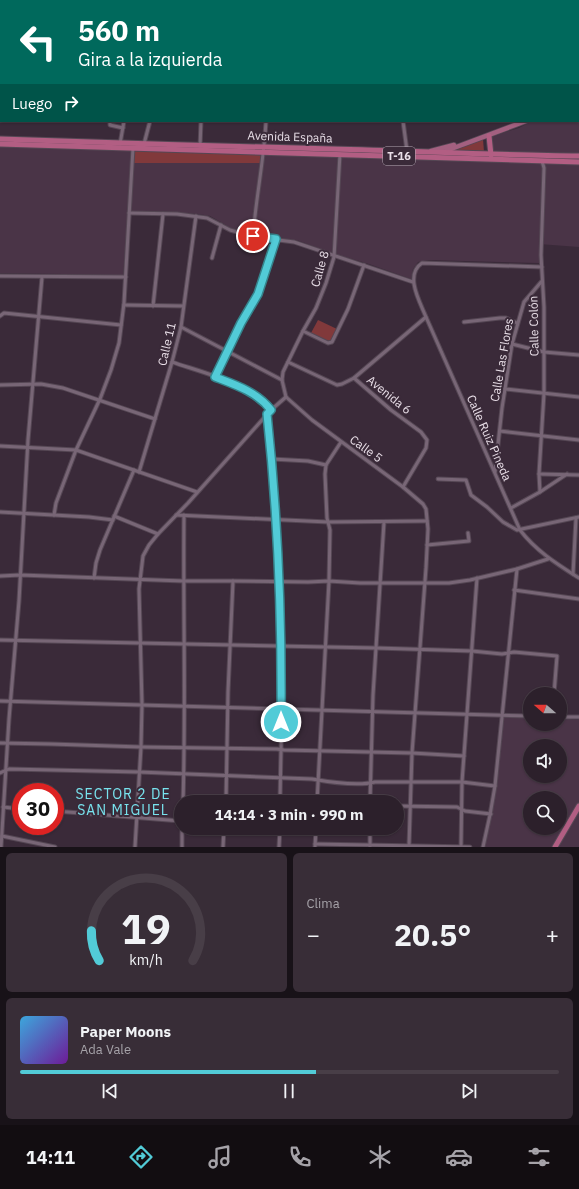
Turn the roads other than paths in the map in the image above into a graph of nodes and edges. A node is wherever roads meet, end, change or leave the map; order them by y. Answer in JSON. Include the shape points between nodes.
{"nodes":[{"id":1,"x":110,"y":122,"type":"edge"},
{"id":2,"x":124,"y":122,"type":"edge"},
{"id":3,"x":150,"y":122,"type":"edge"},
{"id":4,"x":201,"y":122,"type":"edge"},
{"id":5,"x":266,"y":122,"type":"edge"},
{"id":6,"x":404,"y":122,"type":"edge"},
{"id":7,"x":524,"y":122,"type":"edge"},
{"id":8,"x":123,"y":128,"type":"junction"},
{"id":9,"x":489,"y":136,"type":"junction"},
{"id":10,"x":0,"y":139,"type":"edge"},
{"id":11,"x":472,"y":141,"type":"junction"},
{"id":12,"x":0,"y":144,"type":"edge"},
{"id":13,"x":120,"y":144,"type":"junction"},
{"id":14,"x":144,"y":144,"type":"junction"},
{"id":15,"x":133,"y":147,"type":"junction"},
{"id":16,"x":200,"y":148,"type":"junction"},
{"id":17,"x":264,"y":150,"type":"junction"},
{"id":18,"x":407,"y":152,"type":"junction"},
{"id":19,"x":424,"y":152,"type":"junction"},
{"id":20,"x":442,"y":153,"type":"junction"},
{"id":21,"x":340,"y":154,"type":"junction"},
{"id":22,"x":491,"y":154,"type":"junction"},
{"id":23,"x":579,"y":156,"type":"edge"},
{"id":24,"x":434,"y":157,"type":"junction"},
{"id":25,"x":542,"y":161,"type":"junction"},
{"id":26,"x":579,"y":162,"type":"edge"},
{"id":27,"x":129,"y":213,"type":"junction"},
{"id":28,"x":163,"y":214,"type":"junction"},
{"id":29,"x":196,"y":216,"type":"junction"},
{"id":30,"x":221,"y":225,"type":"junction"},
{"id":31,"x":253,"y":236,"type":"junction"},
{"id":32,"x":276,"y":239,"type":"junction"},
{"id":33,"x":334,"y":256,"type":"junction"},
{"id":34,"x":212,"y":258,"type":"dead end"},
{"id":35,"x":364,"y":265,"type":"junction"},
{"id":36,"x":542,"y":267,"type":"junction"},
{"id":37,"x":0,"y":276,"type":"edge"},
{"id":38,"x":42,"y":277,"type":"junction"},
{"id":39,"x":126,"y":278,"type":"junction"},
{"id":40,"x":542,"y":281,"type":"junction"},
{"id":41,"x":413,"y":282,"type":"junction"},
{"id":42,"x":124,"y":305,"type":"junction"},
{"id":43,"x":153,"y":306,"type":"junction"},
{"id":44,"x":183,"y":306,"type":"junction"},
{"id":45,"x":0,"y":316,"type":"edge"},
{"id":46,"x":40,"y":317,"type":"junction"},
{"id":47,"x":426,"y":317,"type":"junction"},
{"id":48,"x":464,"y":322,"type":"dead end"},
{"id":49,"x":517,"y":323,"type":"junction"},
{"id":50,"x":121,"y":325,"type":"junction"},
{"id":51,"x":181,"y":326,"type":"junction"},
{"id":52,"x":303,"y":331,"type":"junction"},
{"id":53,"x":512,"y":344,"type":"junction"},
{"id":54,"x":227,"y":352,"type":"junction"},
{"id":55,"x":544,"y":352,"type":"junction"},
{"id":56,"x":579,"y":354,"type":"edge"},
{"id":57,"x":172,"y":362,"type":"junction"},
{"id":58,"x":288,"y":362,"type":"junction"},
{"id":59,"x":215,"y":377,"type":"junction"},
{"id":60,"x":354,"y":378,"type":"junction"},
{"id":61,"x":282,"y":380,"type":"junction"},
{"id":62,"x":0,"y":385,"type":"edge"},
{"id":63,"x":33,"y":385,"type":"junction"},
{"id":64,"x":505,"y":389,"type":"junction"},
{"id":65,"x":544,"y":393,"type":"junction"},
{"id":66,"x":286,"y":397,"type":"junction"},
{"id":67,"x":579,"y":397,"type":"edge"},
{"id":68,"x":100,"y":400,"type":"junction"},
{"id":69,"x":271,"y":410,"type":"junction"},
{"id":70,"x":267,"y":414,"type":"junction"},
{"id":71,"x":155,"y":419,"type":"junction"},
{"id":72,"x":500,"y":431,"type":"junction"},
{"id":73,"x":541,"y":436,"type":"junction"},
{"id":74,"x":579,"y":440,"type":"edge"},
{"id":75,"x":341,"y":442,"type":"junction"},
{"id":76,"x":0,"y":446,"type":"edge"},
{"id":77,"x":28,"y":448,"type":"junction"},
{"id":78,"x":76,"y":450,"type":"junction"},
{"id":79,"x":272,"y":459,"type":"junction"},
{"id":80,"x":326,"y":465,"type":"junction"},
{"id":81,"x":134,"y":470,"type":"junction"},
{"id":82,"x":139,"y":472,"type":"junction"},
{"id":83,"x":495,"y":473,"type":"junction"},
{"id":84,"x":539,"y":474,"type":"junction"},
{"id":85,"x":567,"y":474,"type":"junction"},
{"id":86,"x":579,"y":475,"type":"edge"},
{"id":87,"x":438,"y":479,"type":"dead end"},
{"id":88,"x":403,"y":487,"type":"junction"},
{"id":89,"x":197,"y":492,"type":"junction"},
{"id":90,"x":540,"y":492,"type":"junction"},
{"id":91,"x":511,"y":508,"type":"junction"},
{"id":92,"x":0,"y":512,"type":"edge"},
{"id":93,"x":24,"y":514,"type":"junction"},
{"id":94,"x":54,"y":515,"type":"junction"},
{"id":95,"x":176,"y":515,"type":"junction"},
{"id":96,"x":184,"y":515,"type":"junction"},
{"id":97,"x":113,"y":518,"type":"junction"},
{"id":98,"x":577,"y":518,"type":"edge"},
{"id":99,"x":276,"y":520,"type":"junction"},
{"id":100,"x":427,"y":521,"type":"junction"},
{"id":101,"x":328,"y":522,"type":"junction"},
{"id":102,"x":384,"y":522,"type":"junction"},
{"id":103,"x":520,"y":530,"type":"junction"},
{"id":104,"x":468,"y":532,"type":"dead end"},
{"id":105,"x":158,"y":534,"type":"junction"},
{"id":106,"x":427,"y":545,"type":"junction"},
{"id":107,"x":548,"y":559,"type":"junction"},
{"id":108,"x":517,"y":569,"type":"junction"},
{"id":109,"x":20,"y":574,"type":"junction"},
{"id":110,"x":573,"y":574,"type":"junction"},
{"id":111,"x":0,"y":576,"type":"edge"},
{"id":112,"x":94,"y":578,"type":"junction"},
{"id":113,"x":477,"y":578,"type":"junction"},
{"id":114,"x":579,"y":578,"type":"edge"},
{"id":115,"x":139,"y":580,"type":"junction"},
{"id":116,"x":183,"y":581,"type":"junction"},
{"id":117,"x":233,"y":581,"type":"junction"},
{"id":118,"x":279,"y":581,"type":"junction"},
{"id":119,"x":329,"y":581,"type":"junction"},
{"id":120,"x":380,"y":583,"type":"junction"},
{"id":121,"x":425,"y":584,"type":"junction"},
{"id":122,"x":514,"y":590,"type":"junction"},
{"id":123,"x":579,"y":599,"type":"edge"},
{"id":124,"x":0,"y":640,"type":"edge"},
{"id":125,"x":16,"y":641,"type":"junction"},
{"id":126,"x":141,"y":644,"type":"junction"},
{"id":127,"x":185,"y":644,"type":"junction"},
{"id":128,"x":230,"y":645,"type":"junction"},
{"id":129,"x":282,"y":645,"type":"junction"},
{"id":130,"x":326,"y":648,"type":"junction"},
{"id":131,"x":376,"y":648,"type":"junction"},
{"id":132,"x":421,"y":650,"type":"junction"},
{"id":133,"x":472,"y":651,"type":"junction"},
{"id":134,"x":508,"y":654,"type":"junction"},
{"id":135,"x":555,"y":687,"type":"edge"},
{"id":136,"x":0,"y":701,"type":"edge"},
{"id":137,"x":10,"y":701,"type":"junction"},
{"id":138,"x":142,"y":704,"type":"junction"},
{"id":139,"x":185,"y":706,"type":"junction"},
{"id":140,"x":228,"y":707,"type":"junction"},
{"id":141,"x":281,"y":709,"type":"junction"},
{"id":142,"x":322,"y":710,"type":"junction"},
{"id":143,"x":373,"y":711,"type":"junction"},
{"id":144,"x":415,"y":712,"type":"junction"},
{"id":145,"x":467,"y":714,"type":"junction"},
{"id":146,"x":501,"y":715,"type":"junction"},
{"id":147,"x":523,"y":716,"type":"edge"},
{"id":148,"x":567,"y":717,"type":"edge"},
{"id":149,"x":579,"y":717,"type":"edge"},
{"id":150,"x":0,"y":743,"type":"edge"},
{"id":151,"x":7,"y":743,"type":"junction"},
{"id":152,"x":141,"y":747,"type":"junction"},
{"id":153,"x":185,"y":748,"type":"junction"},
{"id":154,"x":227,"y":748,"type":"junction"},
{"id":155,"x":281,"y":750,"type":"junction"},
{"id":156,"x":320,"y":751,"type":"junction"},
{"id":157,"x":372,"y":752,"type":"junction"},
{"id":158,"x":412,"y":753,"type":"junction"},
{"id":159,"x":464,"y":756,"type":"junction"},
{"id":160,"x":6,"y":771,"type":"junction"},
{"id":161,"x":139,"y":772,"type":"junction"},
{"id":162,"x":0,"y":773,"type":"edge"},
{"id":163,"x":184,"y":773,"type":"junction"},
{"id":164,"x":227,"y":776,"type":"junction"},
{"id":165,"x":281,"y":778,"type":"junction"},
{"id":166,"x":318,"y":780,"type":"junction"},
{"id":167,"x":411,"y":782,"type":"junction"},
{"id":168,"x":462,"y":782,"type":"junction"},
{"id":169,"x":371,"y":783,"type":"junction"},
{"id":170,"x":495,"y":786,"type":"junction"},
{"id":171,"x":183,"y":795,"type":"edge"},
{"id":172,"x":226,"y":795,"type":"edge"},
{"id":173,"x":280,"y":795,"type":"edge"},
{"id":174,"x":317,"y":795,"type":"edge"},
{"id":175,"x":370,"y":795,"type":"edge"},
{"id":176,"x":404,"y":806,"type":"edge"},
{"id":177,"x":410,"y":806,"type":"junction"},
{"id":178,"x":579,"y":806,"type":"edge"},
{"id":179,"x":4,"y":807,"type":"junction"},
{"id":180,"x":12,"y":808,"type":"edge"},
{"id":181,"x":461,"y":808,"type":"junction"},
{"id":182,"x":64,"y":812,"type":"edge"},
{"id":183,"x":491,"y":814,"type":"junction"},
{"id":184,"x":137,"y":816,"type":"junction"},
{"id":185,"x":174,"y":820,"type":"edge"},
{"id":186,"x":1,"y":822,"type":"edge"},
{"id":187,"x":182,"y":835,"type":"edge"},
{"id":188,"x":224,"y":835,"type":"edge"},
{"id":189,"x":280,"y":835,"type":"edge"},
{"id":190,"x":315,"y":835,"type":"edge"},
{"id":191,"x":370,"y":835,"type":"edge"},
{"id":192,"x":2,"y":836,"type":"junction"},
{"id":193,"x":315,"y":846,"type":"edge"},
{"id":194,"x":370,"y":846,"type":"edge"},
{"id":195,"x":409,"y":846,"type":"junction"},
{"id":196,"x":1,"y":847,"type":"edge"},
{"id":197,"x":55,"y":847,"type":"edge"},
{"id":198,"x":135,"y":847,"type":"edge"},
{"id":199,"x":182,"y":847,"type":"edge"},
{"id":200,"x":223,"y":847,"type":"edge"},
{"id":201,"x":279,"y":847,"type":"edge"},
{"id":202,"x":461,"y":847,"type":"edge"},
{"id":203,"x":470,"y":847,"type":"edge"},
{"id":204,"x":483,"y":847,"type":"edge"},
{"id":205,"x":556,"y":847,"type":"edge"}],
"edges":[{"from":1,"to":8,"type":"street","via":[[110,125]]},
{"from":2,"to":8,"type":"street"},
{"from":3,"to":14,"type":"street"},
{"from":4,"to":16,"type":"street"},
{"from":5,"to":17,"type":"street"},
{"from":6,"to":18,"type":"street"},
{"from":7,"to":9,"type":"main road"},
{"from":8,"to":13,"type":"street"},
{"from":9,"to":11,"type":"main road"},
{"from":9,"to":22,"type":"highway"},
{"from":10,"to":13,"type":"highway","name":"Avenida España","number":"T-16"},
{"from":11,"to":19,"type":"main road","number":"T-16"},
{"from":11,"to":20,"type":"main road"},
{"from":12,"to":15,"type":"highway","name":"Avenida España","number":"T-16"},
{"from":13,"to":15,"type":"highway","name":"Avenida España","number":"T-16"},
{"from":14,"to":15,"type":"highway","name":"Avenida España","number":"T-16"},
{"from":14,"to":16,"type":"highway","name":"Avenida España","number":"T-16"},
{"from":15,"to":16,"type":"highway","name":"Avenida España","number":"T-16"},
{"from":15,"to":27,"type":"street"},
{"from":16,"to":17,"type":"highway","name":"Avenida España","number":"T-16"},
{"from":17,"to":18,"type":"highway","name":"Avenida España","number":"T-16"},
{"from":17,"to":21,"type":"highway","name":"Avenida España","number":"T-16"},
{"from":17,"to":31,"type":"street"},
{"from":18,"to":19,"type":"highway","name":"Avenida España","number":"T-16"},
{"from":19,"to":20,"type":"highway","name":"Avenida España","number":"T-16"},
{"from":20,"to":22,"type":"highway","name":"Avenida España","number":"T-16"},
{"from":20,"to":24,"type":"main road"},
{"from":21,"to":24,"type":"highway","name":"Avenida España","number":"T-16"},
{"from":21,"to":33,"type":"street","name":"Calle 8"},
{"from":22,"to":23,"type":"highway","name":"Avenida España","number":"T-16"},
{"from":24,"to":25,"type":"highway","name":"Avenida España","number":"T-16"},
{"from":25,"to":26,"type":"highway","name":"Avenida España","number":"T-16"},
{"from":25,"to":36,"type":"street","name":"Calle Colón"},
{"from":27,"to":28,"type":"street"},
{"from":27,"to":39,"type":"street"},
{"from":28,"to":29,"type":"street"},
{"from":28,"to":43,"type":"street"},
{"from":29,"to":30,"type":"street"},
{"from":29,"to":44,"type":"street","name":"Calle 11"},
{"from":30,"to":31,"type":"street"},
{"from":30,"to":34,"type":"street"},
{"from":31,"to":32,"type":"street"},
{"from":32,"to":33,"type":"street","via":[[306,245]]},
{"from":32,"to":54,"type":"street","via":[[258,294]]},
{"from":33,"to":35,"type":"street"},
{"from":33,"to":52,"type":"street","name":"Calle 8","via":[[316,308]]},
{"from":35,"to":41,"type":"street"},
{"from":35,"to":52,"type":"street","via":[[348,309],[332,342],[328,343]]},
{"from":36,"to":40,"type":"street","name":"Calle Colón"},
{"from":36,"to":41,"type":"street","via":[[422,263],[415,271]]},
{"from":37,"to":38,"type":"street"},
{"from":38,"to":39,"type":"street"},
{"from":38,"to":46,"type":"street"},
{"from":39,"to":42,"type":"street"},
{"from":40,"to":49,"type":"street","name":"Calle Las Flores","via":[[524,302]]},
{"from":40,"to":55,"type":"street","name":"Calle Colón"},
{"from":41,"to":47,"type":"street","name":"Calle Ruiz Pineda"},
{"from":42,"to":43,"type":"street"},
{"from":42,"to":50,"type":"street"},
{"from":43,"to":44,"type":"street"},
{"from":44,"to":51,"type":"street","name":"Calle 11"},
{"from":45,"to":46,"type":"street","via":[[4,313]]},
{"from":46,"to":50,"type":"street"},
{"from":46,"to":63,"type":"street"},
{"from":47,"to":60,"type":"street"},
{"from":47,"to":83,"type":"street","name":"Calle Ruiz Pineda"},
{"from":48,"to":49,"type":"street","via":[[506,318]]},
{"from":49,"to":53,"type":"street","name":"Calle Las Flores"},
{"from":50,"to":68,"type":"street","via":[[119,343]]},
{"from":51,"to":54,"type":"street"},
{"from":51,"to":57,"type":"street","name":"Calle 11"},
{"from":52,"to":58,"type":"street","name":"Calle 8"},
{"from":53,"to":55,"type":"street"},
{"from":53,"to":64,"type":"street","name":"Calle Las Flores"},
{"from":54,"to":59,"type":"street"},
{"from":54,"to":61,"type":"street"},
{"from":55,"to":56,"type":"street"},
{"from":55,"to":65,"type":"street","name":"Calle Colón"},
{"from":57,"to":59,"type":"street"},
{"from":57,"to":71,"type":"street","name":"Calle 11"},
{"from":58,"to":60,"type":"street","name":"Avenida 6","via":[[337,385]]},
{"from":58,"to":61,"type":"street","name":"Calle 8"},
{"from":59,"to":69,"type":"street","via":[[253,394]]},
{"from":60,"to":88,"type":"street","name":"Avenida 6","via":[[425,436],[426,448]]},
{"from":61,"to":66,"type":"street"},
{"from":62,"to":63,"type":"street"},
{"from":63,"to":68,"type":"street","via":[[49,385]]},
{"from":63,"to":77,"type":"street"},
{"from":64,"to":65,"type":"street"},
{"from":64,"to":72,"type":"street","name":"Calle Las Flores"},
{"from":65,"to":67,"type":"street"},
{"from":65,"to":73,"type":"street","name":"Calle Colón"},
{"from":66,"to":69,"type":"street"},
{"from":66,"to":75,"type":"street","name":"Calle 5"},
{"from":68,"to":71,"type":"street"},
{"from":68,"to":78,"type":"street"},
{"from":69,"to":70,"type":"street"},
{"from":70,"to":79,"type":"street"},
{"from":70,"to":89,"type":"street"},
{"from":71,"to":82,"type":"street","name":"Calle 11"},
{"from":72,"to":73,"type":"street"},
{"from":72,"to":83,"type":"street","name":"Calle Las Flores"},
{"from":73,"to":74,"type":"street"},
{"from":73,"to":84,"type":"street","name":"Calle Colón"},
{"from":75,"to":80,"type":"street"},
{"from":75,"to":88,"type":"street","name":"Calle 5"},
{"from":76,"to":77,"type":"street"},
{"from":77,"to":78,"type":"street"},
{"from":77,"to":93,"type":"street"},
{"from":78,"to":81,"type":"street"},
{"from":78,"to":94,"type":"street"},
{"from":79,"to":80,"type":"street"},
{"from":79,"to":99,"type":"street"},
{"from":80,"to":101,"type":"street"},
{"from":81,"to":82,"type":"street"},
{"from":81,"to":97,"type":"street"},
{"from":82,"to":89,"type":"street"},
{"from":83,"to":91,"type":"street","name":"Calle Ruiz Pineda"},
{"from":84,"to":85,"type":"street"},
{"from":84,"to":90,"type":"street","name":"Calle Colón"},
{"from":85,"to":86,"type":"street"},
{"from":85,"to":90,"type":"street"},
{"from":87,"to":103,"type":"street","via":[[466,480],[471,495],[503,522],[513,529]]},
{"from":88,"to":100,"type":"street","name":"Calle 5","via":[[423,504]]},
{"from":89,"to":95,"type":"street"},
{"from":90,"to":91,"type":"street"},
{"from":91,"to":103,"type":"street","name":"Calle Ruiz Pineda"},
{"from":92,"to":93,"type":"street"},
{"from":93,"to":94,"type":"street"},
{"from":93,"to":109,"type":"street"},
{"from":94,"to":97,"type":"street"},
{"from":95,"to":96,"type":"street"},
{"from":95,"to":105,"type":"street"},
{"from":96,"to":99,"type":"street"},
{"from":96,"to":116,"type":"street"},
{"from":97,"to":105,"type":"street"},
{"from":97,"to":112,"type":"street","via":[[97,559]]},
{"from":98,"to":103,"type":"street"},
{"from":98,"to":110,"type":"street"},
{"from":99,"to":101,"type":"street"},
{"from":99,"to":118,"type":"street"},
{"from":100,"to":102,"type":"street"},
{"from":100,"to":106,"type":"street","name":"Calle 5"},
{"from":101,"to":102,"type":"street"},
{"from":101,"to":119,"type":"street"},
{"from":102,"to":120,"type":"street"},
{"from":103,"to":107,"type":"street","name":"Calle Ruiz Pineda"},
{"from":104,"to":106,"type":"street","via":[[469,541]]},
{"from":105,"to":115,"type":"street","via":[[145,551]]},
{"from":106,"to":121,"type":"street","name":"Calle 5"},
{"from":107,"to":108,"type":"street"},
{"from":107,"to":110,"type":"street","name":"Calle Ruiz Pineda"},
{"from":108,"to":113,"type":"street"},
{"from":108,"to":122,"type":"street"},
{"from":109,"to":111,"type":"street"},
{"from":109,"to":112,"type":"street"},
{"from":109,"to":125,"type":"street"},
{"from":110,"to":114,"type":"street","name":"Calle Ruiz Pineda"},
{"from":112,"to":115,"type":"street"},
{"from":113,"to":121,"type":"street"},
{"from":113,"to":133,"type":"street"},
{"from":115,"to":116,"type":"street"},
{"from":115,"to":126,"type":"street"},
{"from":116,"to":117,"type":"street"},
{"from":116,"to":127,"type":"street"},
{"from":117,"to":118,"type":"street"},
{"from":117,"to":128,"type":"street"},
{"from":118,"to":119,"type":"street"},
{"from":118,"to":129,"type":"street"},
{"from":119,"to":120,"type":"street"},
{"from":119,"to":130,"type":"street"},
{"from":120,"to":121,"type":"street"},
{"from":120,"to":131,"type":"street"},
{"from":121,"to":132,"type":"street","name":"Calle 5"},
{"from":122,"to":123,"type":"street"},
{"from":122,"to":134,"type":"street"},
{"from":124,"to":125,"type":"street"},
{"from":125,"to":126,"type":"street"},
{"from":125,"to":137,"type":"street"},
{"from":126,"to":127,"type":"street"},
{"from":126,"to":138,"type":"street"},
{"from":127,"to":128,"type":"street"},
{"from":127,"to":139,"type":"street"},
{"from":128,"to":129,"type":"street"},
{"from":128,"to":140,"type":"street"},
{"from":129,"to":130,"type":"street"},
{"from":129,"to":141,"type":"street"},
{"from":130,"to":131,"type":"street"},
{"from":130,"to":142,"type":"street"},
{"from":131,"to":132,"type":"street"},
{"from":131,"to":143,"type":"street"},
{"from":132,"to":133,"type":"street"},
{"from":132,"to":144,"type":"street","name":"Calle 5"},
{"from":133,"to":134,"type":"street"},
{"from":133,"to":145,"type":"street"},
{"from":134,"to":135,"type":"street","via":[[514,652],[557,656]]},
{"from":134,"to":146,"type":"street"},
{"from":136,"to":137,"type":"street"},
{"from":137,"to":138,"type":"street"},
{"from":137,"to":151,"type":"street"},
{"from":138,"to":139,"type":"street"},
{"from":138,"to":152,"type":"street"},
{"from":139,"to":140,"type":"street"},
{"from":139,"to":153,"type":"street"},
{"from":140,"to":141,"type":"street"},
{"from":140,"to":154,"type":"street"},
{"from":141,"to":142,"type":"street"},
{"from":141,"to":155,"type":"street"},
{"from":142,"to":143,"type":"street"},
{"from":142,"to":156,"type":"street"},
{"from":143,"to":144,"type":"street"},
{"from":143,"to":157,"type":"street"},
{"from":144,"to":145,"type":"street"},
{"from":144,"to":158,"type":"street","name":"Calle 5"},
{"from":145,"to":146,"type":"street"},
{"from":145,"to":159,"type":"street"},
{"from":146,"to":147,"type":"street"},
{"from":146,"to":170,"type":"street"},
{"from":148,"to":149,"type":"street"},
{"from":150,"to":151,"type":"street"},
{"from":151,"to":152,"type":"street"},
{"from":151,"to":160,"type":"street"},
{"from":152,"to":153,"type":"street"},
{"from":152,"to":161,"type":"street"},
{"from":153,"to":154,"type":"street"},
{"from":153,"to":163,"type":"street"},
{"from":154,"to":155,"type":"street"},
{"from":154,"to":164,"type":"street"},
{"from":155,"to":156,"type":"street"},
{"from":155,"to":165,"type":"street"},
{"from":156,"to":157,"type":"street"},
{"from":156,"to":166,"type":"street"},
{"from":157,"to":158,"type":"street"},
{"from":157,"to":169,"type":"street"},
{"from":158,"to":159,"type":"street"},
{"from":158,"to":167,"type":"street","name":"Calle 5"},
{"from":159,"to":168,"type":"street"},
{"from":160,"to":161,"type":"street","via":[[9,769]]},
{"from":160,"to":162,"type":"street"},
{"from":160,"to":179,"type":"street"},
{"from":161,"to":163,"type":"street"},
{"from":161,"to":184,"type":"street"},
{"from":163,"to":164,"type":"street"},
{"from":163,"to":171,"type":"street"},
{"from":164,"to":165,"type":"street"},
{"from":164,"to":172,"type":"street"},
{"from":165,"to":166,"type":"street"},
{"from":165,"to":173,"type":"street"},
{"from":166,"to":169,"type":"street"},
{"from":166,"to":174,"type":"street"},
{"from":167,"to":168,"type":"street"},
{"from":167,"to":169,"type":"street"},
{"from":167,"to":177,"type":"street","name":"Calle 5"},
{"from":168,"to":170,"type":"street"},
{"from":168,"to":181,"type":"street"},
{"from":169,"to":175,"type":"street"},
{"from":170,"to":183,"type":"street"},
{"from":176,"to":177,"type":"street"},
{"from":177,"to":181,"type":"street"},
{"from":177,"to":195,"type":"street","name":"Calle 5"},
{"from":178,"to":205,"type":"highway"},
{"from":179,"to":180,"type":"street"},
{"from":179,"to":186,"type":"street"},
{"from":181,"to":183,"type":"street","via":[[465,811]]},
{"from":181,"to":202,"type":"street"},
{"from":182,"to":184,"type":"street"},
{"from":183,"to":204,"type":"street"},
{"from":184,"to":185,"type":"street"},
{"from":184,"to":198,"type":"street"},
{"from":186,"to":192,"type":"street"},
{"from":187,"to":199,"type":"street"},
{"from":188,"to":200,"type":"street"},
{"from":189,"to":201,"type":"street"},
{"from":190,"to":193,"type":"street"},
{"from":191,"to":194,"type":"street"},
{"from":192,"to":196,"type":"street"},
{"from":192,"to":197,"type":"street"},
{"from":193,"to":194,"type":"street"},
{"from":194,"to":195,"type":"street"},
{"from":195,"to":202,"type":"street"},
{"from":202,"to":203,"type":"street"}]}
